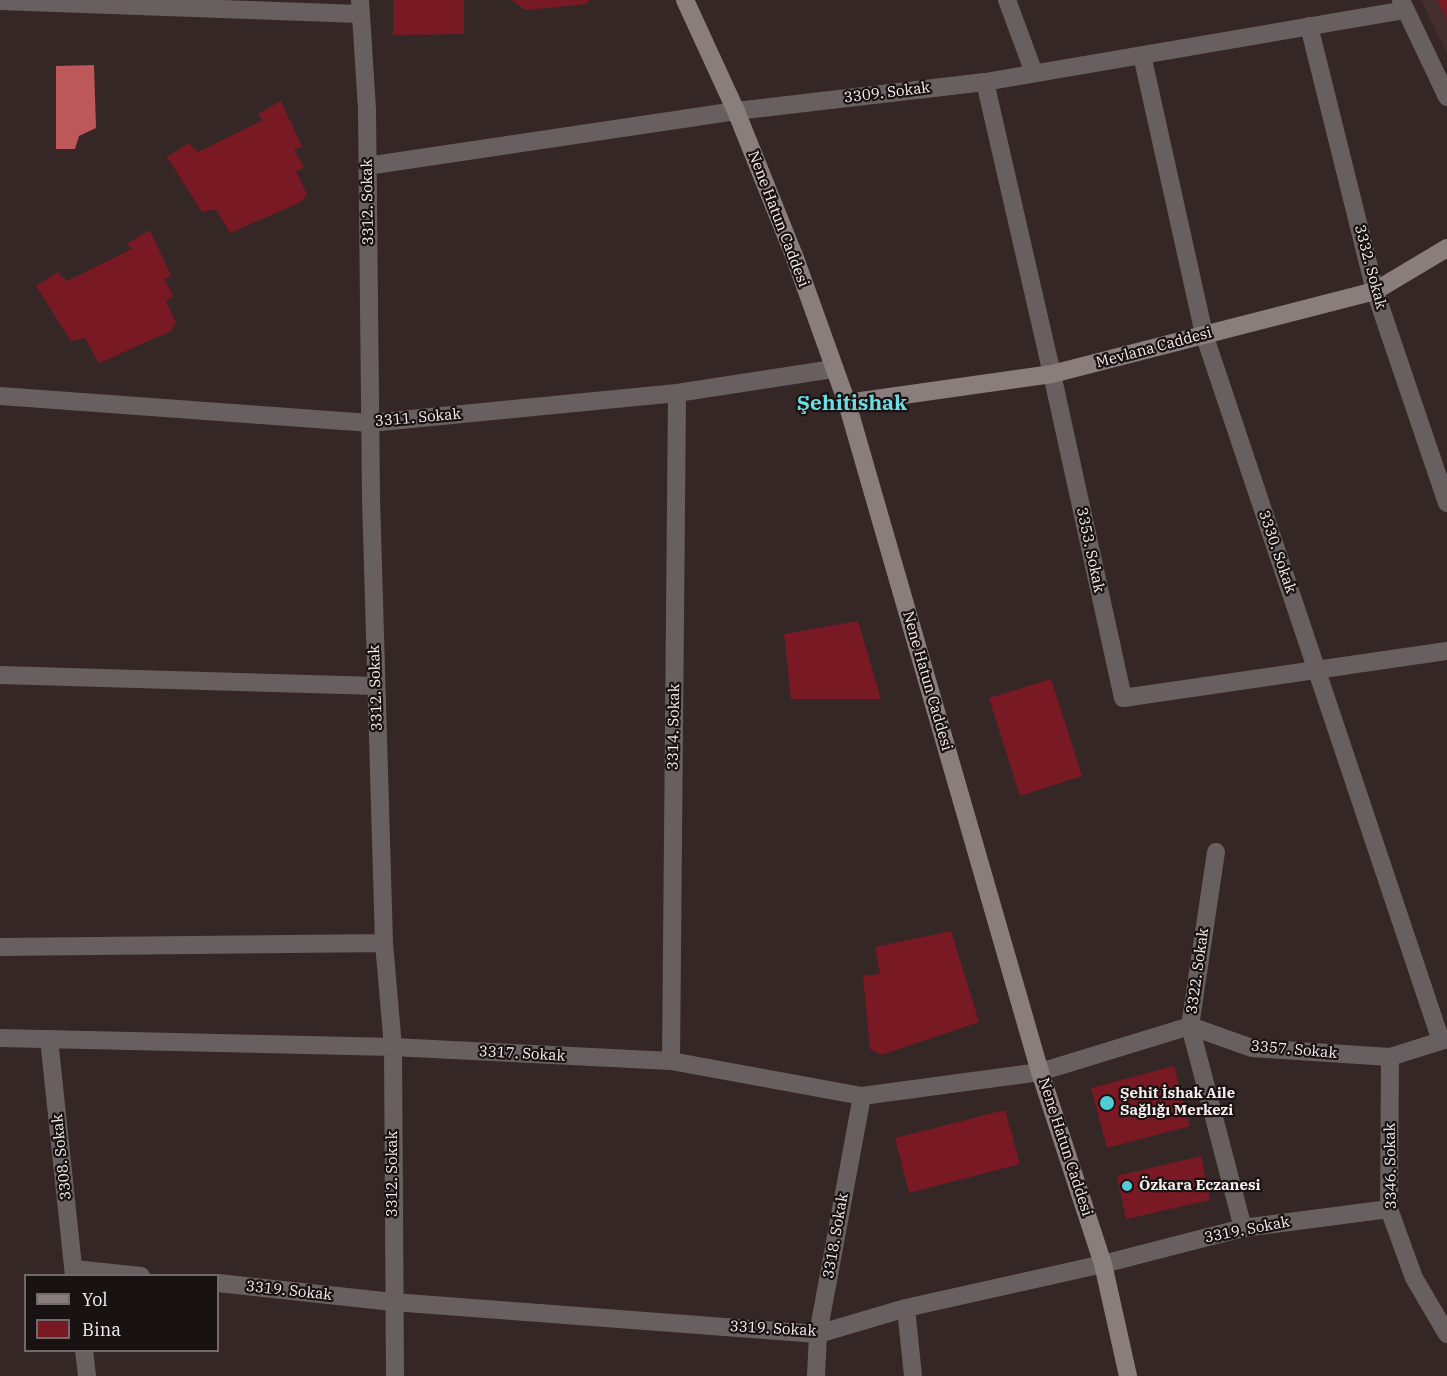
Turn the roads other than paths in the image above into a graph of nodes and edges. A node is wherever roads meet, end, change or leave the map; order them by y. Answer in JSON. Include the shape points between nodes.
{"nodes":[{"id":1,"x":685,"y":0,"type":"edge"},
{"id":2,"x":1007,"y":0,"type":"edge"},
{"id":3,"x":0,"y":1,"type":"edge"},
{"id":4,"x":1403,"y":5,"type":"edge"},
{"id":5,"x":360,"y":7,"type":"edge"},
{"id":6,"x":1309,"y":26,"type":"junction"},
{"id":7,"x":1142,"y":55,"type":"junction"},
{"id":8,"x":1034,"y":73,"type":"junction"},
{"id":9,"x":985,"y":82,"type":"junction"},
{"id":10,"x":1447,"y":97,"type":"edge"},
{"id":11,"x":736,"y":111,"type":"junction"},
{"id":12,"x":367,"y":165,"type":"junction"},
{"id":13,"x":1447,"y":248,"type":"edge"},
{"id":14,"x":1375,"y":291,"type":"junction"},
{"id":15,"x":1204,"y":334,"type":"junction"},
{"id":16,"x":834,"y":369,"type":"junction"},
{"id":17,"x":1052,"y":374,"type":"junction"},
{"id":18,"x":677,"y":393,"type":"junction"},
{"id":19,"x":0,"y":396,"type":"edge"},
{"id":20,"x":847,"y":403,"type":"junction"},
{"id":21,"x":370,"y":423,"type":"junction"},
{"id":22,"x":1447,"y":503,"type":"edge"},
{"id":23,"x":1447,"y":651,"type":"edge"},
{"id":24,"x":1316,"y":669,"type":"junction"},
{"id":25,"x":0,"y":675,"type":"edge"},
{"id":26,"x":376,"y":686,"type":"junction"},
{"id":27,"x":1216,"y":852,"type":"dead end"},
{"id":28,"x":384,"y":943,"type":"junction"},
{"id":29,"x":0,"y":947,"type":"edge"},
{"id":30,"x":1190,"y":1026,"type":"junction"},
{"id":31,"x":0,"y":1038,"type":"edge"},
{"id":32,"x":50,"y":1039,"type":"junction"},
{"id":33,"x":1444,"y":1040,"type":"edge"},
{"id":34,"x":393,"y":1047,"type":"junction"},
{"id":35,"x":1390,"y":1058,"type":"junction"},
{"id":36,"x":671,"y":1061,"type":"junction"},
{"id":37,"x":1040,"y":1072,"type":"junction"},
{"id":38,"x":862,"y":1096,"type":"junction"},
{"id":39,"x":1389,"y":1209,"type":"junction"},
{"id":40,"x":1243,"y":1228,"type":"junction"},
{"id":41,"x":1103,"y":1264,"type":"junction"},
{"id":42,"x":74,"y":1272,"type":"edge"},
{"id":43,"x":119,"y":1274,"type":"edge"},
{"id":44,"x":219,"y":1283,"type":"edge"},
{"id":45,"x":393,"y":1302,"type":"junction"},
{"id":46,"x":906,"y":1308,"type":"junction"},
{"id":47,"x":818,"y":1334,"type":"junction"},
{"id":48,"x":1447,"y":1334,"type":"edge"},
{"id":49,"x":84,"y":1352,"type":"edge"},
{"id":50,"x":87,"y":1376,"type":"edge"},
{"id":51,"x":395,"y":1376,"type":"edge"},
{"id":52,"x":816,"y":1376,"type":"edge"},
{"id":53,"x":913,"y":1376,"type":"edge"},
{"id":54,"x":1128,"y":1376,"type":"edge"}],
"edges":[{"from":1,"to":11,"type":"street","name":"Nene Hatun Caddesi"},
{"from":2,"to":8,"type":"street"},
{"from":3,"to":5,"type":"street"},
{"from":4,"to":6,"type":"street","name":"3309. Sokak"},
{"from":4,"to":10,"type":"street"},
{"from":5,"to":12,"type":"street","name":"3312. Sokak"},
{"from":6,"to":7,"type":"street","name":"3309. Sokak"},
{"from":6,"to":14,"type":"street","name":"3332. Sokak"},
{"from":7,"to":8,"type":"street","name":"3309. Sokak"},
{"from":7,"to":15,"type":"street","name":"3330. Sokak"},
{"from":8,"to":9,"type":"street","name":"3309. Sokak"},
{"from":9,"to":11,"type":"street","name":"3309. Sokak"},
{"from":9,"to":17,"type":"street","name":"3353. Sokak"},
{"from":11,"to":12,"type":"street","name":"3309. Sokak"},
{"from":11,"to":16,"type":"street","name":"Nene Hatun Caddesi"},
{"from":12,"to":21,"type":"street","name":"3312. Sokak"},
{"from":13,"to":14,"type":"street","name":"Mevlana Caddesi"},
{"from":14,"to":15,"type":"street","name":"Mevlana Caddesi"},
{"from":14,"to":22,"type":"street","name":"3332. Sokak"},
{"from":15,"to":17,"type":"street","name":"Mevlana Caddesi"},
{"from":15,"to":24,"type":"street","name":"3330. Sokak"},
{"from":16,"to":18,"type":"street","name":"3311. Sokak"},
{"from":16,"to":20,"type":"street","name":"Nene Hatun Caddesi"},
{"from":17,"to":20,"type":"street","name":"Mevlana Caddesi"},
{"from":17,"to":24,"type":"street","name":"3353. Sokak","via":[[1123,698]]},
{"from":18,"to":21,"type":"street","name":"3311. Sokak"},
{"from":18,"to":36,"type":"street","name":"3314. Sokak"},
{"from":19,"to":21,"type":"street","name":"3311. Sokak"},
{"from":20,"to":37,"type":"street","name":"Nene Hatun Caddesi"},
{"from":21,"to":26,"type":"street","name":"3312. Sokak"},
{"from":23,"to":24,"type":"street","name":"3353. Sokak"},
{"from":24,"to":33,"type":"street","name":"3330. Sokak"},
{"from":25,"to":26,"type":"street"},
{"from":26,"to":28,"type":"street","name":"3312. Sokak"},
{"from":27,"to":30,"type":"street","name":"3322. Sokak"},
{"from":28,"to":29,"type":"street"},
{"from":28,"to":34,"type":"street","name":"3312. Sokak"},
{"from":30,"to":35,"type":"street","name":"3357. Sokak","via":[[1252,1048]]},
{"from":30,"to":37,"type":"street"},
{"from":30,"to":40,"type":"street","name":"3322. Sokak"},
{"from":31,"to":32,"type":"street","name":"3317. Sokak"},
{"from":32,"to":34,"type":"street","name":"3317. Sokak"},
{"from":32,"to":42,"type":"street","name":"3308. Sokak"},
{"from":33,"to":35,"type":"street","name":"3357. Sokak"},
{"from":34,"to":36,"type":"street","name":"3317. Sokak"},
{"from":34,"to":45,"type":"street","name":"3312. Sokak"},
{"from":35,"to":39,"type":"street","name":"3346. Sokak"},
{"from":36,"to":38,"type":"street","name":"3317. Sokak"},
{"from":37,"to":38,"type":"street","name":"3317. Sokak"},
{"from":37,"to":41,"type":"street","name":"Nene Hatun Caddesi"},
{"from":38,"to":47,"type":"street","name":"3318. Sokak"},
{"from":39,"to":40,"type":"street","name":"3319. Sokak"},
{"from":39,"to":48,"type":"street","name":"3346. Sokak","via":[[1414,1278]]},
{"from":40,"to":41,"type":"street","name":"3319. Sokak"},
{"from":41,"to":46,"type":"street","name":"3319. Sokak"},
{"from":41,"to":54,"type":"street","name":"Nene Hatun Caddesi"},
{"from":42,"to":43,"type":"street"},
{"from":44,"to":45,"type":"street","name":"3319. Sokak"},
{"from":45,"to":47,"type":"street","name":"3319. Sokak"},
{"from":45,"to":51,"type":"street","name":"3312. Sokak"},
{"from":46,"to":47,"type":"street","name":"3319. Sokak"},
{"from":46,"to":53,"type":"street"},
{"from":47,"to":52,"type":"street","name":"3318. Sokak"},
{"from":49,"to":50,"type":"street"}]}
